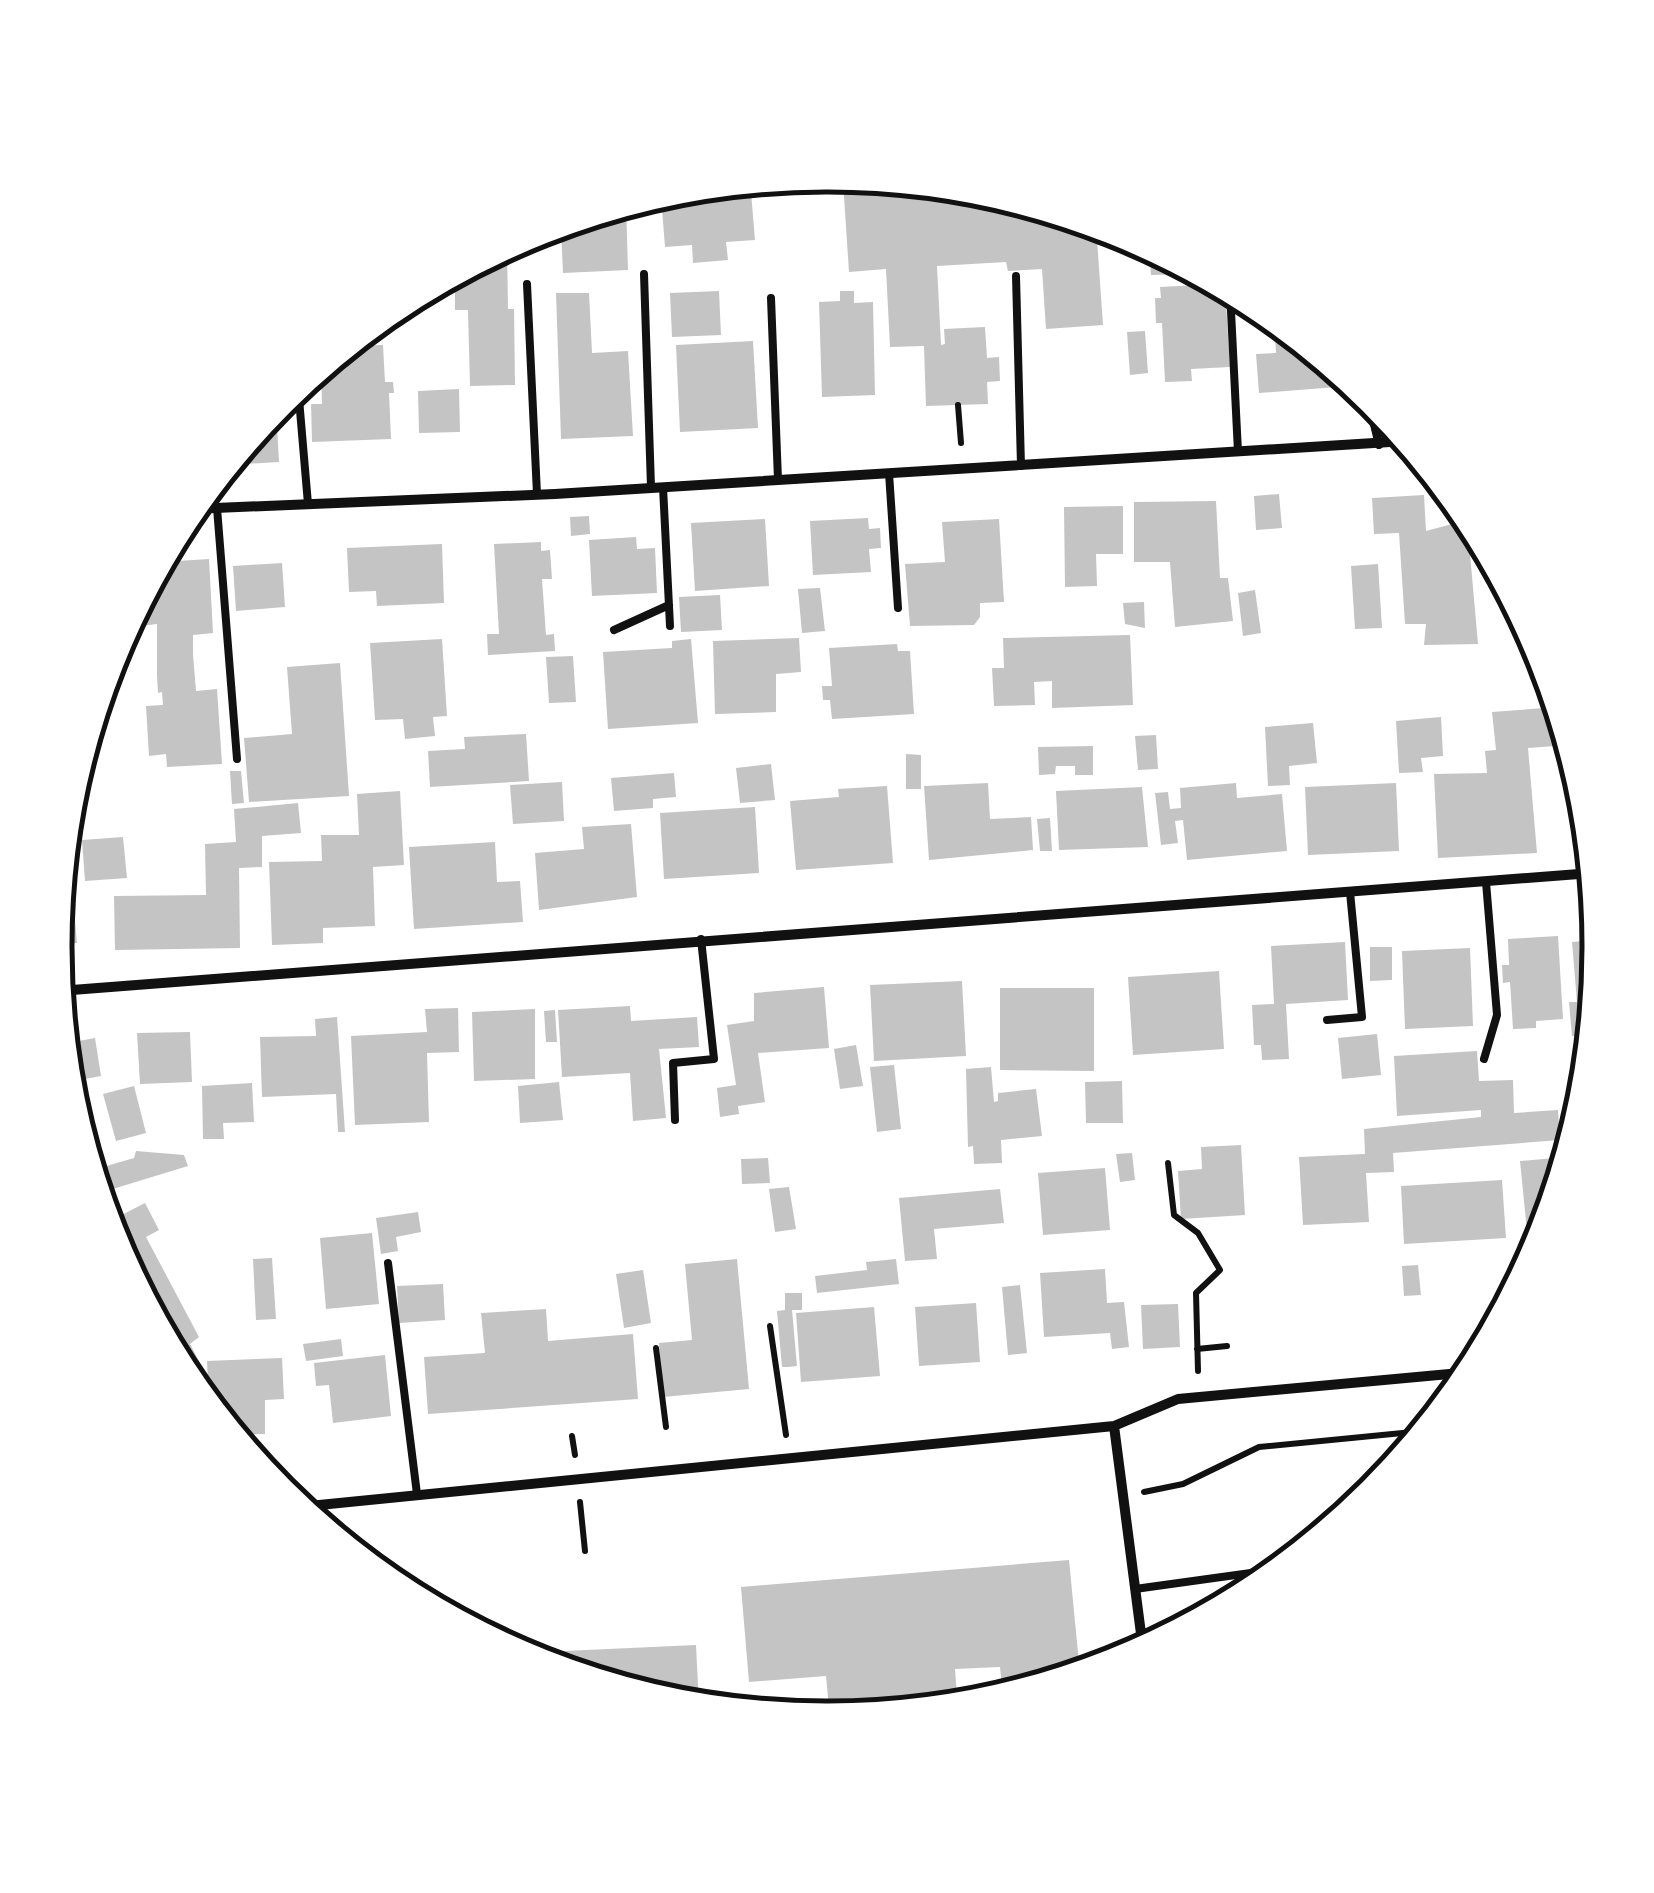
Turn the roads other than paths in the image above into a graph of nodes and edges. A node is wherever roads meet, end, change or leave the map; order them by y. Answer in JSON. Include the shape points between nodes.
{"nodes":[{"id":1,"x":644,"y":274,"type":"dead end"},
{"id":2,"x":1016,"y":276,"type":"dead end"},
{"id":3,"x":527,"y":284,"type":"dead end"},
{"id":4,"x":770,"y":298,"type":"dead end"},
{"id":5,"x":1231,"y":310,"type":"edge"},
{"id":6,"x":300,"y":407,"type":"edge"},
{"id":7,"x":1375,"y":428,"type":"edge"},
{"id":8,"x":1390,"y":444,"type":"edge"},
{"id":9,"x":1379,"y":446,"type":"junction"},
{"id":10,"x":1238,"y":452,"type":"junction"},
{"id":11,"x":1022,"y":466,"type":"junction"},
{"id":12,"x":889,"y":473,"type":"junction"},
{"id":13,"x":778,"y":480,"type":"junction"},
{"id":14,"x":657,"y":487,"type":"junction"},
{"id":15,"x":537,"y":494,"type":"junction"},
{"id":16,"x":308,"y":504,"type":"junction"},
{"id":17,"x":213,"y":508,"type":"edge"},
{"id":18,"x":218,"y":508,"type":"junction"},
{"id":19,"x":669,"y":605,"type":"junction"},
{"id":20,"x":898,"y":608,"type":"dead end"},
{"id":21,"x":670,"y":626,"type":"dead end"},
{"id":22,"x":614,"y":630,"type":"dead end"},
{"id":23,"x":237,"y":759,"type":"dead end"},
{"id":24,"x":1578,"y":875,"type":"edge"},
{"id":25,"x":1486,"y":882,"type":"junction"},
{"id":26,"x":1350,"y":892,"type":"junction"},
{"id":27,"x":700,"y":940,"type":"junction"},
{"id":28,"x":74,"y":990,"type":"edge"},
{"id":29,"x":1327,"y":1020,"type":"dead end"},
{"id":30,"x":1484,"y":1059,"type":"dead end"},
{"id":31,"x":675,"y":1120,"type":"dead end"},
{"id":32,"x":388,"y":1263,"type":"dead end"},
{"id":33,"x":1448,"y":1374,"type":"edge"},
{"id":34,"x":1114,"y":1426,"type":"junction"},
{"id":35,"x":417,"y":1494,"type":"junction"},
{"id":36,"x":320,"y":1505,"type":"edge"},
{"id":37,"x":1246,"y":1574,"type":"edge"},
{"id":38,"x":1135,"y":1590,"type":"junction"},
{"id":39,"x":1141,"y":1632,"type":"edge"}],
"edges":[{"from":1,"to":14,"type":"lane"},
{"from":2,"to":11,"type":"lane"},
{"from":3,"to":15,"type":"lane"},
{"from":4,"to":13,"type":"lane"},
{"from":5,"to":10,"type":"lane"},
{"from":6,"to":16,"type":"lane"},
{"from":7,"to":9,"type":"lane"},
{"from":8,"to":9,"type":"street"},
{"from":9,"to":10,"type":"street"},
{"from":10,"to":11,"type":"street"},
{"from":11,"to":12,"type":"street"},
{"from":12,"to":13,"type":"street"},
{"from":12,"to":20,"type":"lane"},
{"from":13,"to":14,"type":"street"},
{"from":14,"to":15,"type":"street"},
{"from":14,"to":19,"type":"lane"},
{"from":15,"to":16,"type":"street"},
{"from":16,"to":18,"type":"street"},
{"from":17,"to":18,"type":"street"},
{"from":18,"to":23,"type":"lane"},
{"from":19,"to":21,"type":"lane"},
{"from":19,"to":22,"type":"lane"},
{"from":24,"to":25,"type":"street"},
{"from":25,"to":26,"type":"street"},
{"from":25,"to":30,"type":"lane","via":[[1497,1015]]},
{"from":26,"to":27,"type":"street"},
{"from":26,"to":29,"type":"lane","via":[[1362,1018]]},
{"from":27,"to":28,"type":"street"},
{"from":27,"to":31,"type":"lane","via":[[714,1059],[673,1063]]},
{"from":32,"to":35,"type":"lane"},
{"from":33,"to":34,"type":"street","via":[[1178,1399]]},
{"from":34,"to":35,"type":"street"},
{"from":34,"to":38,"type":"street"},
{"from":35,"to":36,"type":"street"},
{"from":37,"to":38,"type":"lane"},
{"from":38,"to":39,"type":"street"}]}
